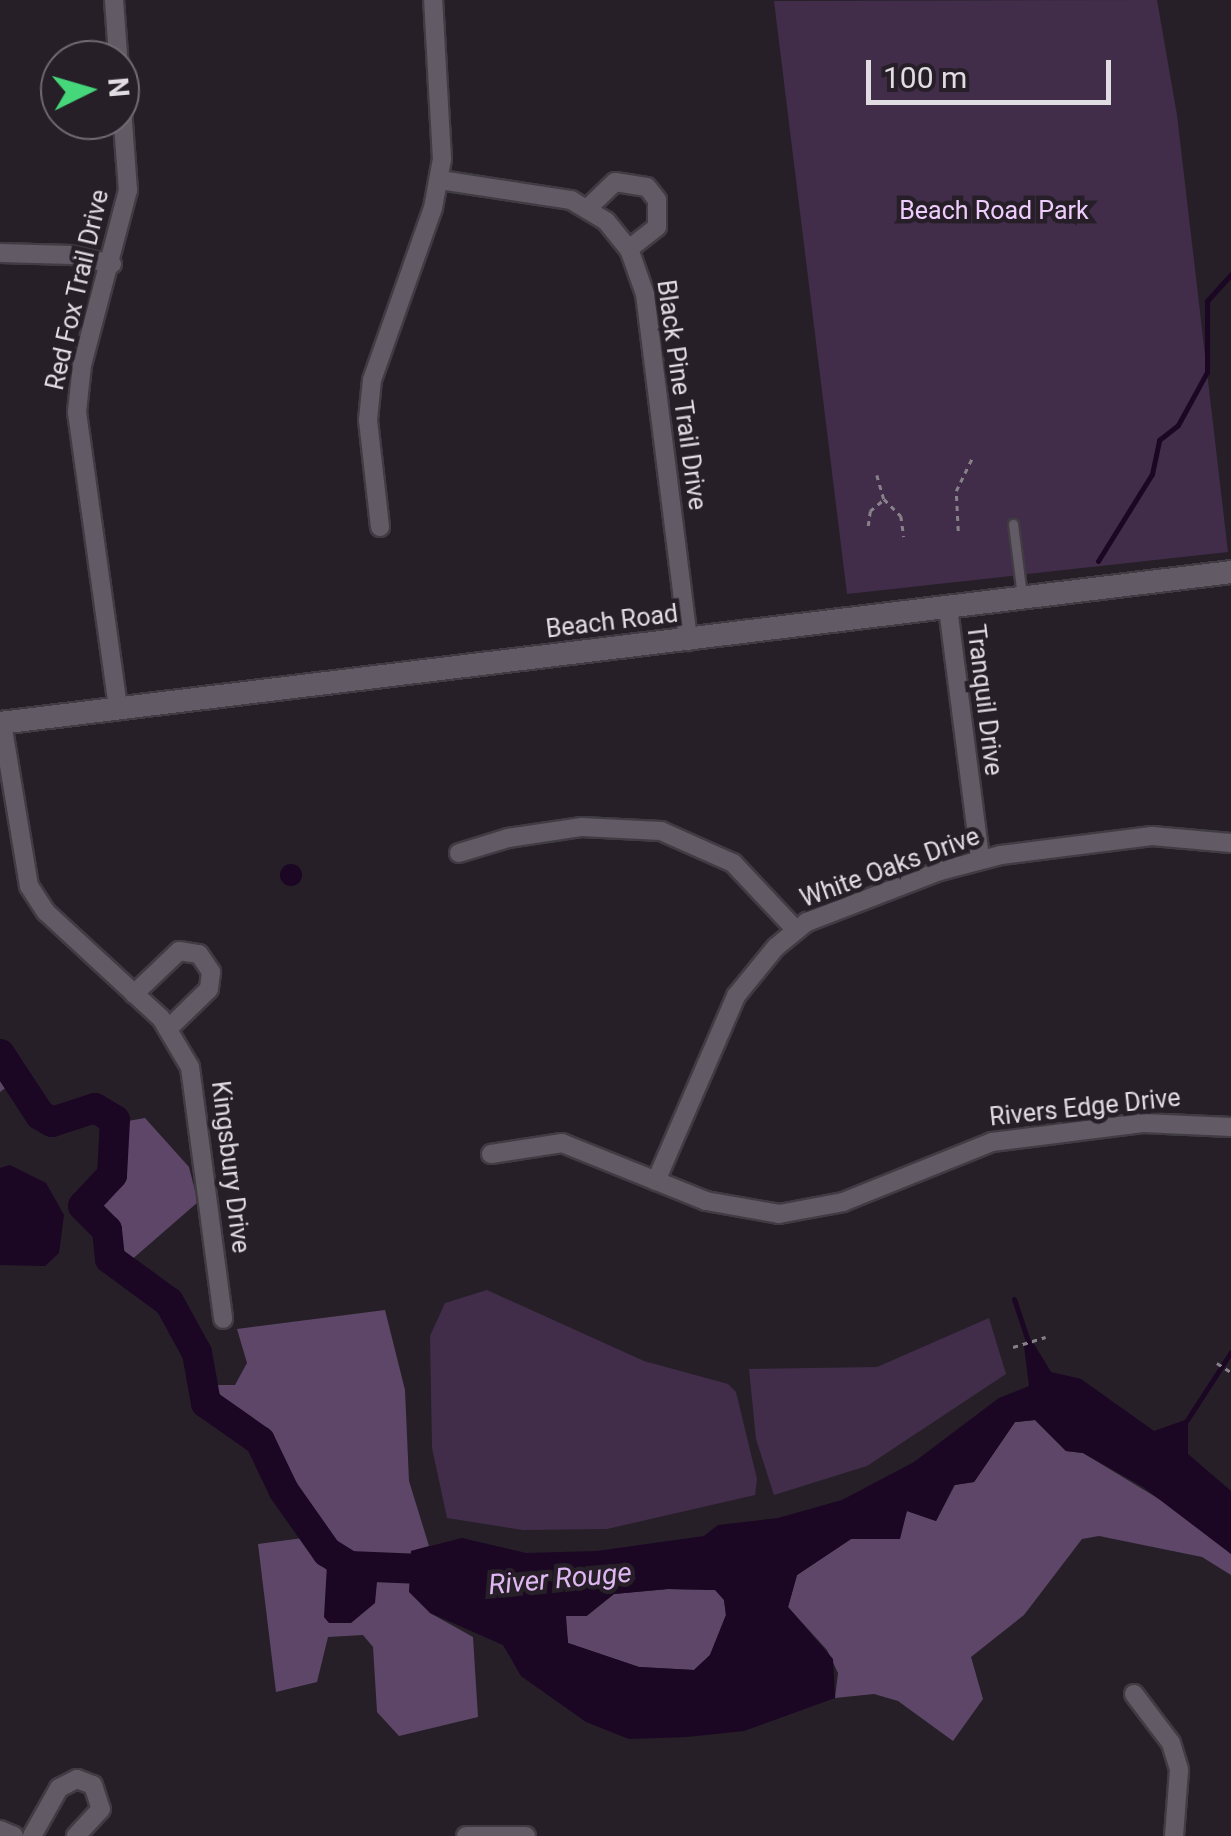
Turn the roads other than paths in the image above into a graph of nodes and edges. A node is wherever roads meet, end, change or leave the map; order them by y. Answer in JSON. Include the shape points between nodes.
{"nodes":[{"id":1,"x":114,"y":0,"type":"edge"},
{"id":2,"x":433,"y":0,"type":"edge"},
{"id":3,"x":440,"y":180,"type":"junction"},
{"id":4,"x":588,"y":208,"type":"junction"},
{"id":5,"x":630,"y":249,"type":"junction"},
{"id":6,"x":0,"y":253,"type":"edge"},
{"id":7,"x":112,"y":264,"type":"junction"},
{"id":8,"x":1013,"y":524,"type":"dead end"},
{"id":9,"x":380,"y":526,"type":"dead end"},
{"id":10,"x":1231,"y":572,"type":"edge"},
{"id":11,"x":1022,"y":599,"type":"junction"},
{"id":12,"x":948,"y":608,"type":"junction"},
{"id":13,"x":688,"y":640,"type":"junction"},
{"id":14,"x":118,"y":709,"type":"junction"},
{"id":15,"x":1,"y":723,"type":"edge"},
{"id":16,"x":1231,"y":843,"type":"edge"},
{"id":17,"x":459,"y":853,"type":"dead end"},
{"id":18,"x":980,"y":859,"type":"junction"},
{"id":19,"x":796,"y":930,"type":"junction"},
{"id":20,"x":134,"y":994,"type":"junction"},
{"id":21,"x":169,"y":1028,"type":"junction"},
{"id":22,"x":1231,"y":1127,"type":"edge"},
{"id":23,"x":491,"y":1154,"type":"dead end"},
{"id":24,"x":656,"y":1181,"type":"junction"},
{"id":25,"x":222,"y":1319,"type":"dead end"},
{"id":26,"x":1134,"y":1694,"type":"dead end"},
{"id":27,"x":0,"y":1830,"type":"edge"},
{"id":28,"x":14,"y":1836,"type":"edge"},
{"id":29,"x":32,"y":1836,"type":"edge"},
{"id":30,"x":76,"y":1836,"type":"edge"},
{"id":31,"x":466,"y":1836,"type":"edge"},
{"id":32,"x":526,"y":1836,"type":"edge"},
{"id":33,"x":1174,"y":1836,"type":"edge"}],
"edges":[{"from":1,"to":7,"type":"street","name":"Red Fox Trail Drive","via":[[130,152]]},
{"from":2,"to":3,"type":"street","via":[[443,104]]},
{"from":3,"to":4,"type":"street","name":"Black Pine Trail Drive","via":[[552,195]]},
{"from":3,"to":9,"type":"street","via":[[372,380],[368,420]]},
{"from":4,"to":5,"type":"street","name":"Black Pine Trail Drive"},
{"from":4,"to":5,"type":"street","via":[[615,182],[647,186],[657,200],[657,227]]},
{"from":5,"to":13,"type":"street","name":"Black Pine Trail Drive","via":[[647,307]]},
{"from":6,"to":7,"type":"street","via":[[72,254]]},
{"from":7,"to":14,"type":"street","name":"Red Fox Trail Drive","via":[[82,364],[77,412]]},
{"from":8,"to":11,"type":"lane"},
{"from":10,"to":11,"type":"street","name":"Beach Road"},
{"from":11,"to":12,"type":"street","name":"Beach Road"},
{"from":12,"to":13,"type":"street","name":"Beach Road"},
{"from":12,"to":18,"type":"street","name":"Tranquil Drive"},
{"from":13,"to":14,"type":"street","name":"Beach Road"},
{"from":14,"to":15,"type":"street","name":"Beach Road"},
{"from":15,"to":20,"type":"street","name":"Kingsbury Drive","via":[[29,886],[46,912]]},
{"from":16,"to":18,"type":"street","name":"White Oaks Drive","via":[[1152,836]]},
{"from":17,"to":19,"type":"street","via":[[582,827],[662,831],[733,862]]},
{"from":18,"to":19,"type":"street","name":"White Oaks Drive"},
{"from":19,"to":24,"type":"street","name":"White Oaks Drive","via":[[736,996]]},
{"from":20,"to":21,"type":"street","name":"Kingsbury Drive"},
{"from":20,"to":21,"type":"street","via":[[179,951],[199,954],[210,972],[209,989]]},
{"from":21,"to":25,"type":"street","name":"Kingsbury Drive","via":[[198,1096]]},
{"from":22,"to":24,"type":"street","name":"Rivers Edge Drive","via":[[1143,1123],[992,1142],[843,1202],[779,1214],[720,1206]]},
{"from":23,"to":24,"type":"street","name":"Rivers Edge Drive","via":[[562,1143]]},
{"from":26,"to":33,"type":"street","via":[[1159,1723],[1179,1770]]},
{"from":27,"to":28,"type":"street"},
{"from":29,"to":30,"type":"street","via":[[59,1788],[77,1779],[94,1785],[101,1808]]},
{"from":31,"to":32,"type":"street"}]}
